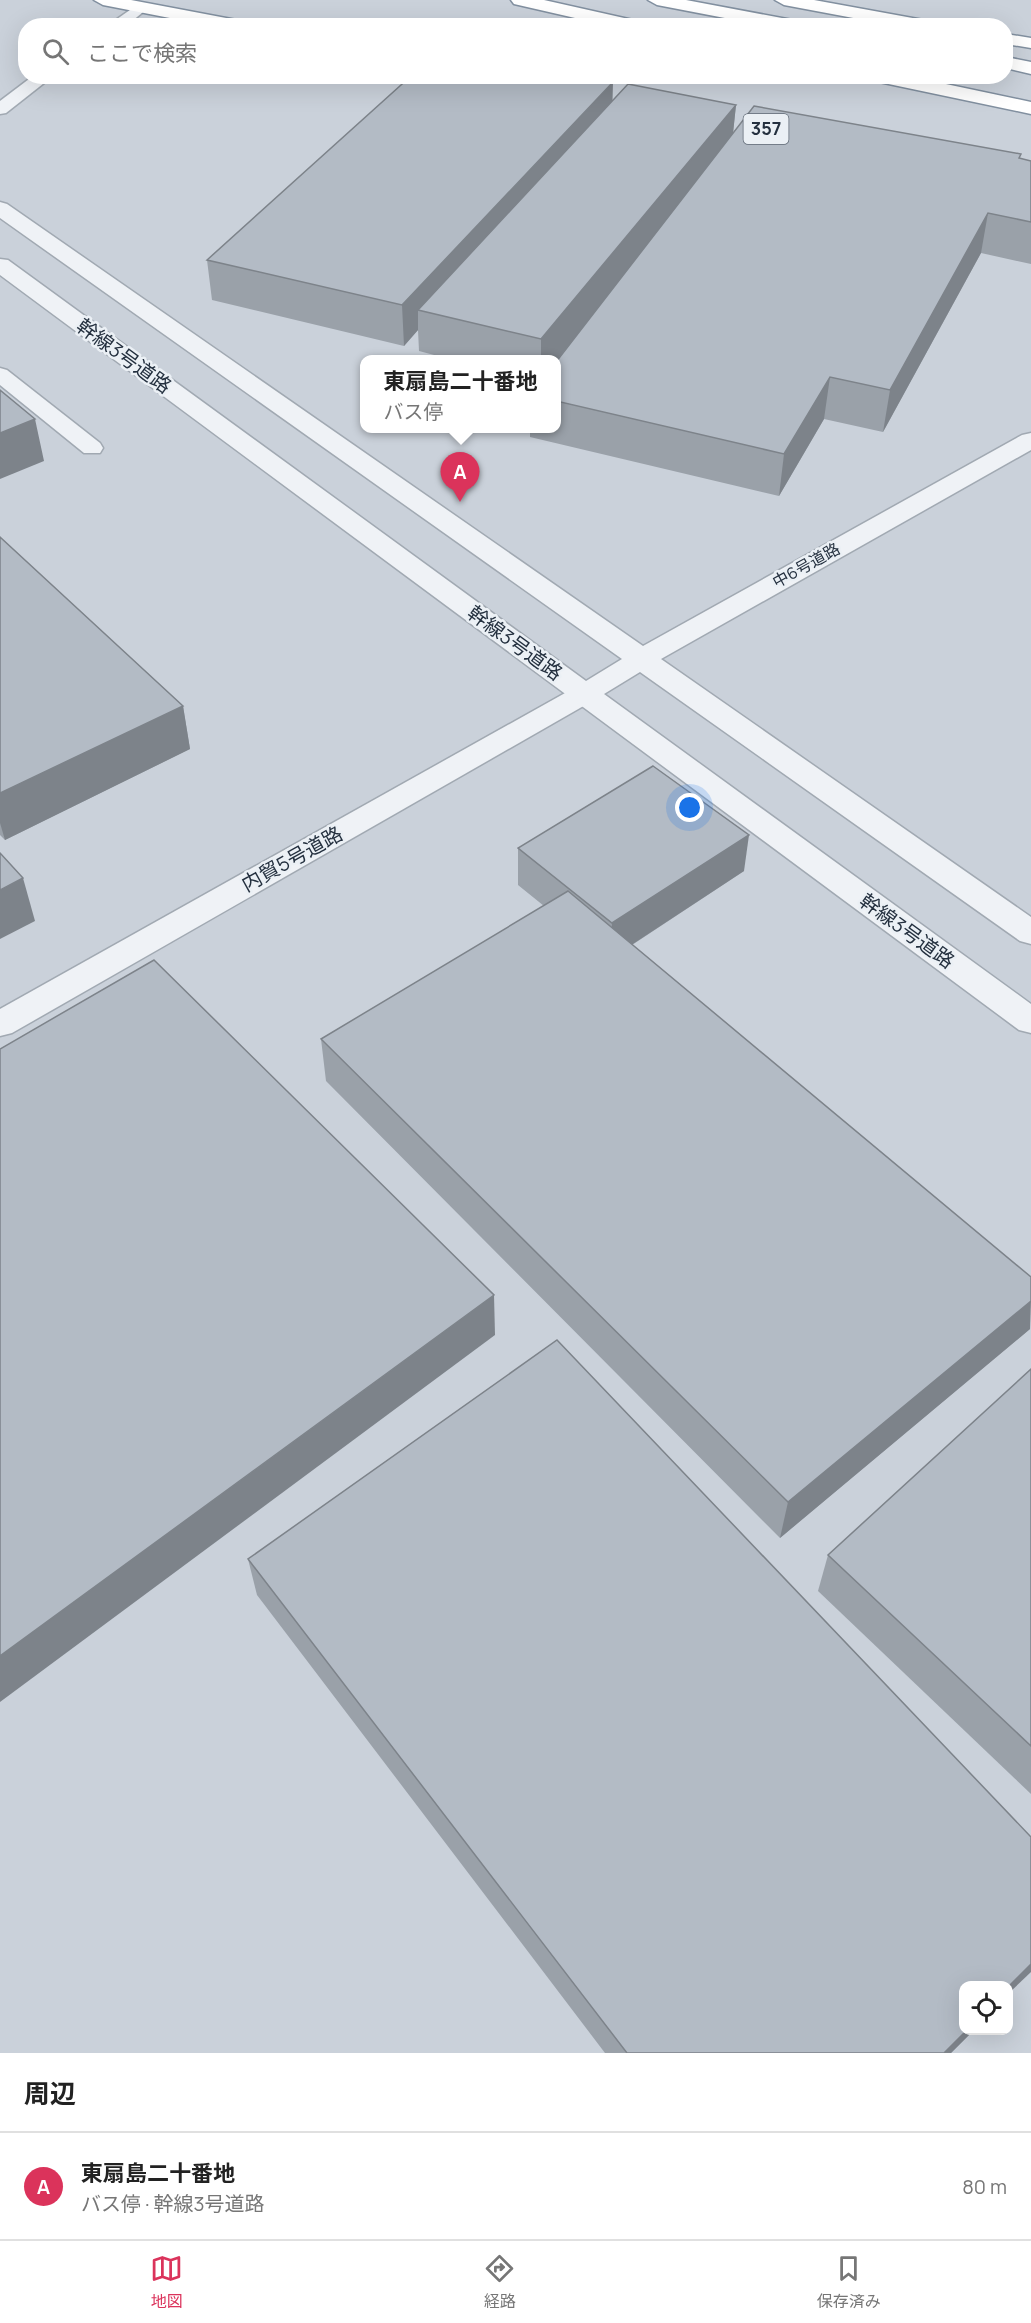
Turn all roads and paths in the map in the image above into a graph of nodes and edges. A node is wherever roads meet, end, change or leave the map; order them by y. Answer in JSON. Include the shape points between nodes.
{"nodes":[{"id":1,"x":103,"y":0,"type":"edge"},
{"id":2,"x":520,"y":0,"type":"edge"},
{"id":3,"x":657,"y":0,"type":"edge"},
{"id":4,"x":784,"y":0,"type":"edge"},
{"id":5,"x":140,"y":8,"type":"junction"},
{"id":6,"x":126,"y":18,"type":"edge"},
{"id":7,"x":197,"y":18,"type":"edge"},
{"id":8,"x":601,"y":18,"type":"edge"},
{"id":9,"x":755,"y":18,"type":"edge"},
{"id":10,"x":884,"y":18,"type":"edge"},
{"id":11,"x":1013,"y":40,"type":"edge"},
{"id":12,"x":1031,"y":43,"type":"edge"},
{"id":13,"x":1013,"y":65,"type":"edge"},
{"id":14,"x":1031,"y":68,"type":"edge"},
{"id":15,"x":34,"y":84,"type":"edge"},
{"id":16,"x":917,"y":84,"type":"edge"},
{"id":17,"x":956,"y":84,"type":"edge"},
{"id":18,"x":1031,"y":98,"type":"edge"},
{"id":19,"x":1031,"y":108,"type":"edge"},
{"id":20,"x":0,"y":109,"type":"edge"},
{"id":21,"x":0,"y":208,"type":"edge"},
{"id":22,"x":0,"y":265,"type":"edge"},
{"id":23,"x":0,"y":374,"type":"edge"},
{"id":24,"x":1031,"y":440,"type":"edge"},
{"id":25,"x":92,"y":448,"type":"dead end"},
{"id":26,"x":639,"y":659,"type":"junction"},
{"id":27,"x":584,"y":694,"type":"junction"},
{"id":28,"x":1031,"y":933,"type":"edge"},
{"id":29,"x":1031,"y":1021,"type":"edge"},
{"id":30,"x":0,"y":1024,"type":"edge"}],
"edges":[{"from":1,"to":5,"type":"highway"},
{"from":2,"to":8,"type":"highway"},
{"from":3,"to":9,"type":"highway"},
{"from":4,"to":10,"type":"highway"},
{"from":5,"to":6,"type":"lane"},
{"from":5,"to":7,"type":"highway"},
{"from":11,"to":12,"type":"highway"},
{"from":13,"to":14,"type":"highway"},
{"from":15,"to":20,"type":"lane"},
{"from":16,"to":19,"type":"highway"},
{"from":17,"to":18,"type":"highway"},
{"from":21,"to":26,"type":"street"},
{"from":22,"to":27,"type":"street","name":"幹線3号道路"},
{"from":23,"to":25,"type":"lane"},
{"from":24,"to":26,"type":"street","name":"中6号道路"},
{"from":26,"to":27,"type":"street","name":"中6号道路"},
{"from":26,"to":28,"type":"street"},
{"from":27,"to":29,"type":"street","name":"幹線3号道路"},
{"from":27,"to":30,"type":"street","name":"内貿5号道路"}]}
